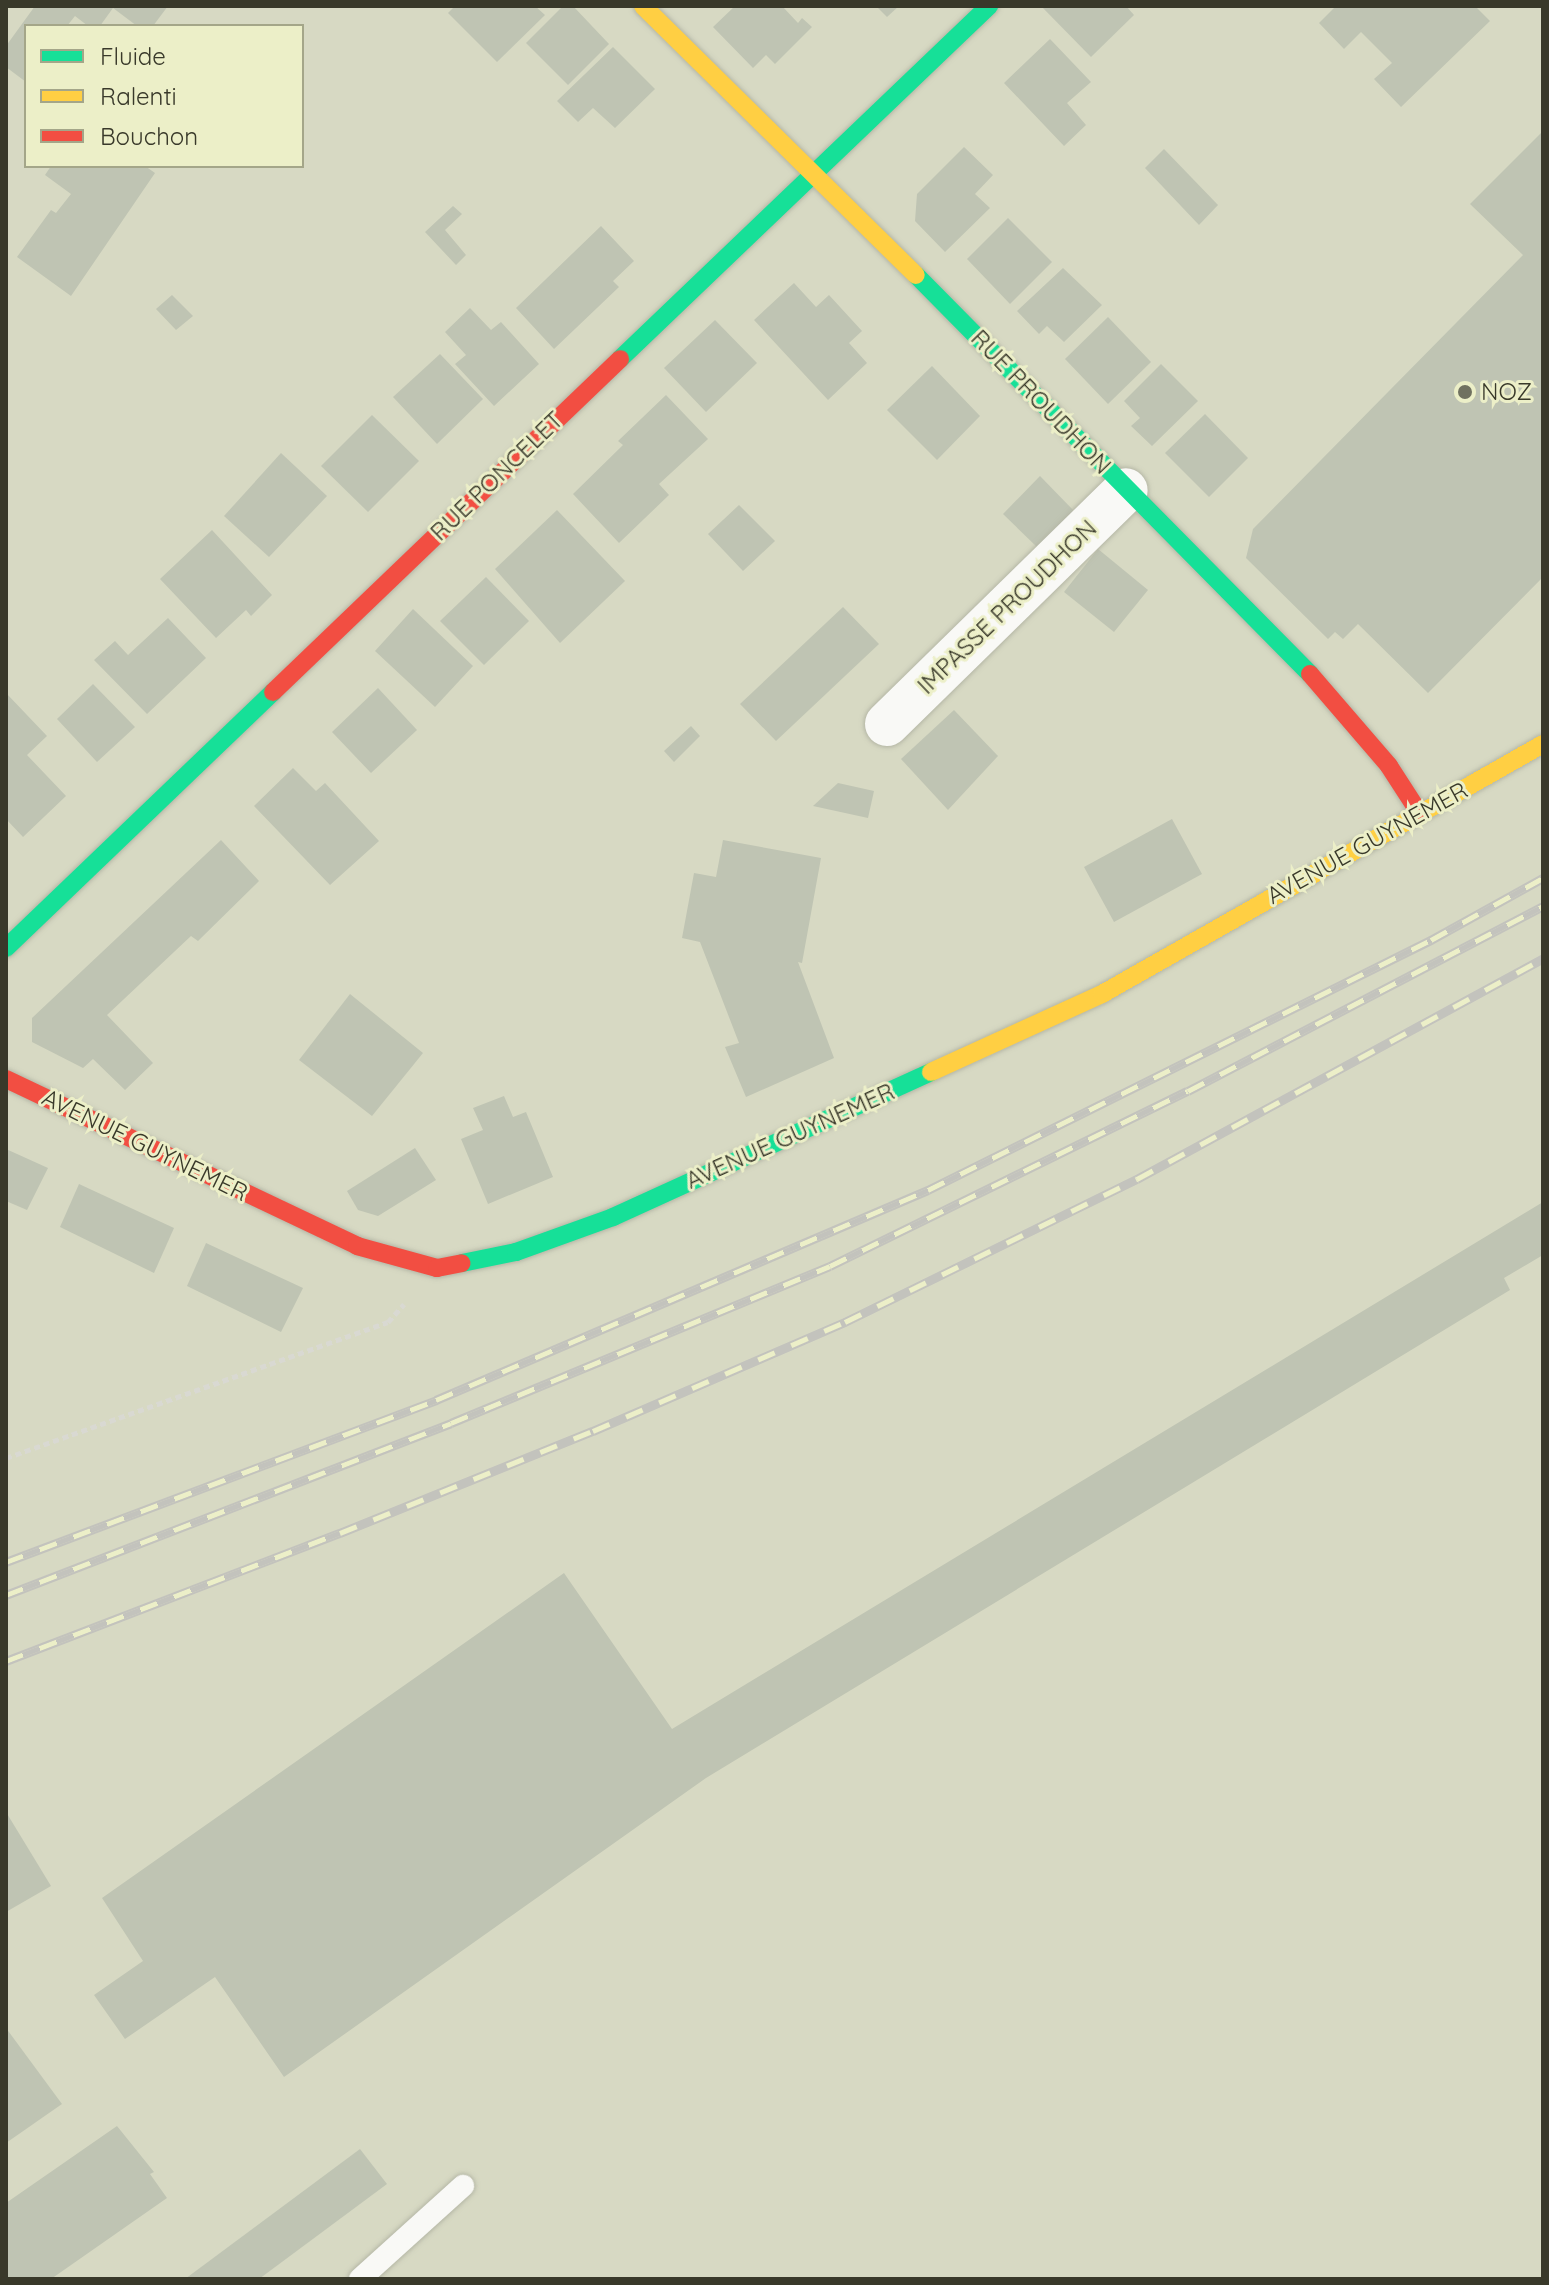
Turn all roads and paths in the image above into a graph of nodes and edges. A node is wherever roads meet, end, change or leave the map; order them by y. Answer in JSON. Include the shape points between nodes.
{"nodes":[{"id":1,"x":643,"y":6,"type":"edge"},
{"id":2,"x":989,"y":6,"type":"edge"},
{"id":3,"x":815,"y":175,"type":"junction"},
{"id":4,"x":1126,"y":490,"type":"junction"},
{"id":5,"x":887,"y":724,"type":"dead end"},
{"id":6,"x":1543,"y":744,"type":"edge"},
{"id":7,"x":1420,"y":814,"type":"junction"},
{"id":8,"x":6,"y":948,"type":"edge"},
{"id":9,"x":6,"y":1079,"type":"edge"},
{"id":10,"x":437,"y":1268,"type":"junction"},
{"id":11,"x":6,"y":1458,"type":"edge"},
{"id":12,"x":463,"y":2186,"type":"dead end"},
{"id":13,"x":360,"y":2279,"type":"edge"}],
"edges":[{"from":1,"to":3,"type":"street","name":"RUE PROUDHON"},
{"from":2,"to":3,"type":"street","name":"RUE PONCELET"},
{"from":3,"to":4,"type":"street","name":"RUE PROUDHON"},
{"from":3,"to":8,"type":"street","name":"RUE PONCELET"},
{"from":4,"to":5,"type":"street","name":"IMPASSE PROUDHON"},
{"from":4,"to":7,"type":"street","name":"RUE PROUDHON","via":[[1336,701]]},
{"from":6,"to":7,"type":"street","name":"AVENUE GUYNEMER"},
{"from":7,"to":10,"type":"street","name":"AVENUE GUYNEMER","via":[[1102,994],[613,1217],[516,1252]]},
{"from":9,"to":10,"type":"street","name":"AVENUE GUYNEMER","via":[[357,1246]]},
{"from":10,"to":11,"type":"path","via":[[388,1322]]},
{"from":12,"to":13,"type":"lane"}]}
